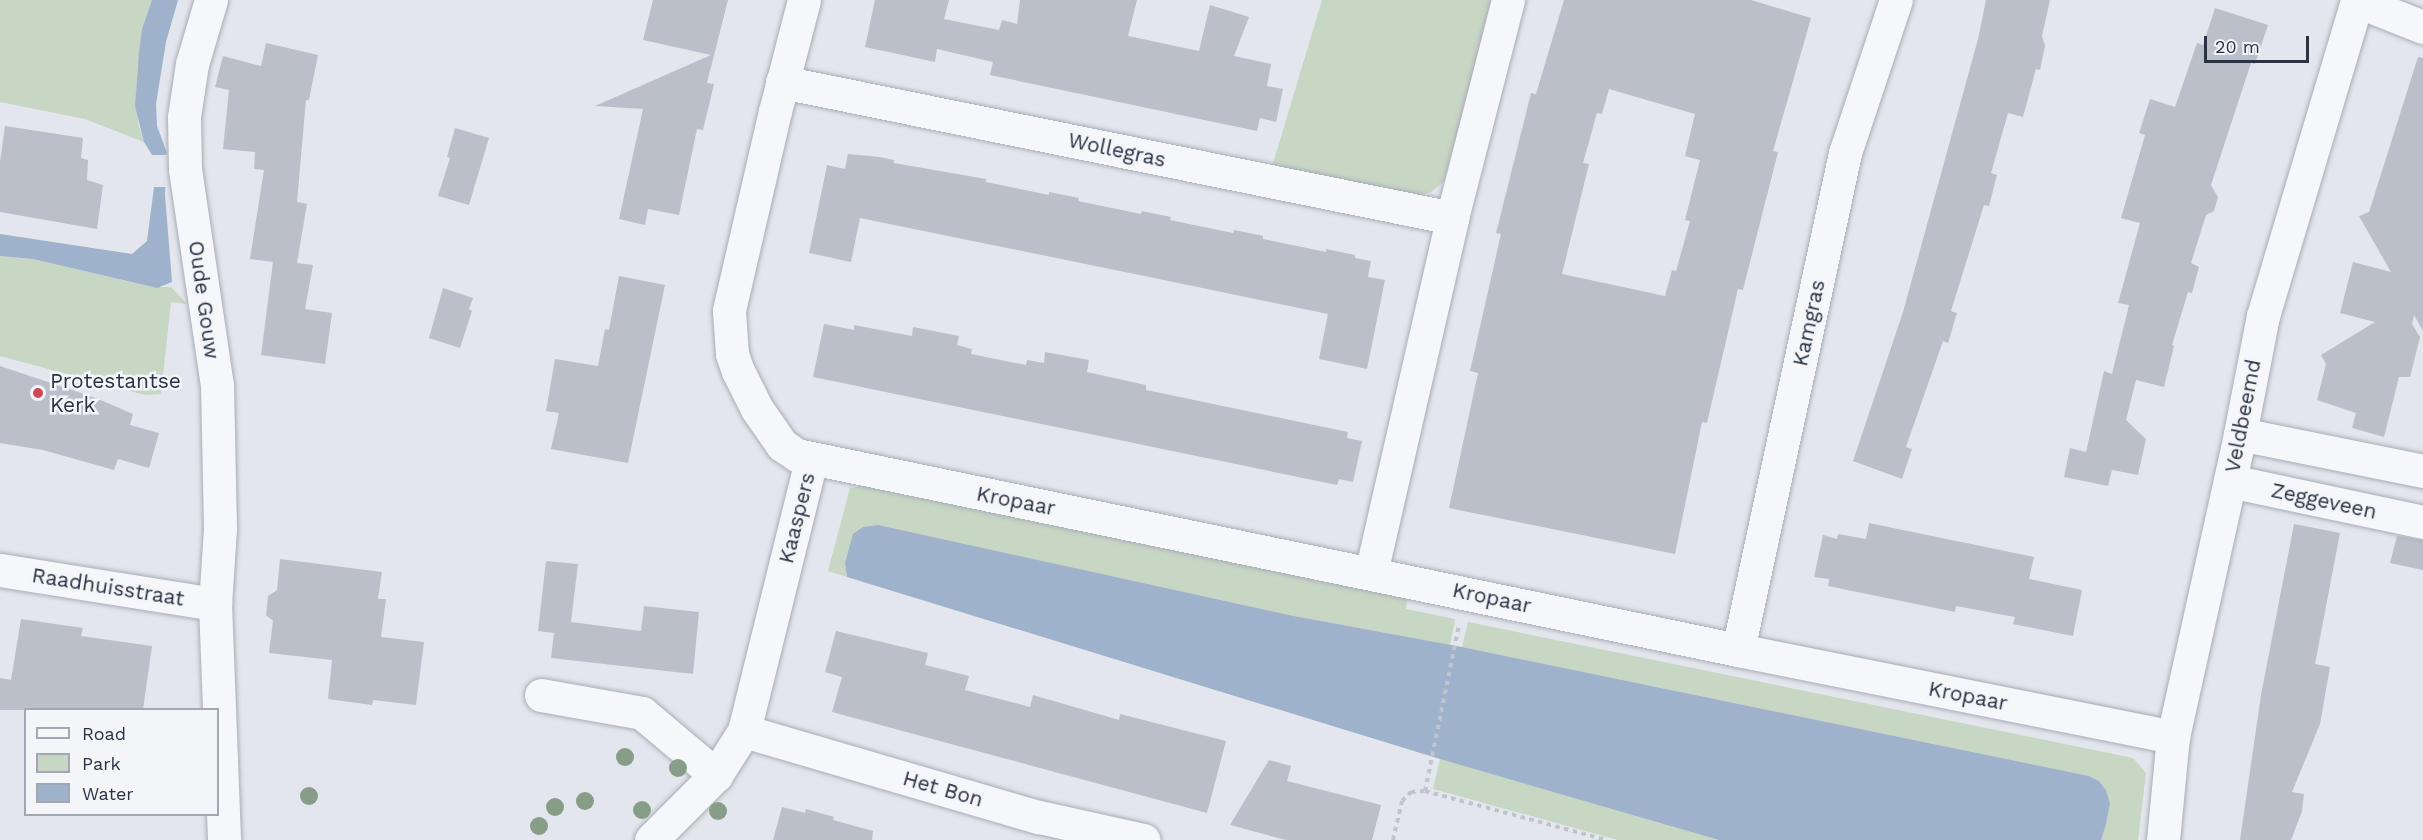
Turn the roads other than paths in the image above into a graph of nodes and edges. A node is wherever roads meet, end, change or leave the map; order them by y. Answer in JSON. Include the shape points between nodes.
{"nodes":[{"id":1,"x":211,"y":0,"type":"edge"},
{"id":2,"x":804,"y":0,"type":"edge"},
{"id":3,"x":1508,"y":0,"type":"edge"},
{"id":4,"x":1896,"y":0,"type":"edge"},
{"id":5,"x":2357,"y":0,"type":"edge"},
{"id":6,"x":2423,"y":27,"type":"edge"},
{"id":7,"x":782,"y":82,"type":"junction"},
{"id":8,"x":1452,"y":218,"type":"junction"},
{"id":9,"x":2240,"y":434,"type":"junction"},
{"id":10,"x":811,"y":460,"type":"junction"},
{"id":11,"x":2423,"y":471,"type":"edge"},
{"id":12,"x":2230,"y":481,"type":"junction"},
{"id":13,"x":2422,"y":515,"type":"edge"},
{"id":14,"x":0,"y":570,"type":"edge"},
{"id":15,"x":1371,"y":573,"type":"junction"},
{"id":16,"x":215,"y":604,"type":"junction"},
{"id":17,"x":1738,"y":650,"type":"junction"},
{"id":18,"x":541,"y":695,"type":"dead end"},
{"id":19,"x":219,"y":708,"type":"edge"},
{"id":20,"x":219,"y":709,"type":"edge"},
{"id":21,"x":744,"y":731,"type":"junction"},
{"id":22,"x":2173,"y":737,"type":"junction"},
{"id":23,"x":716,"y":775,"type":"junction"},
{"id":24,"x":1036,"y":829,"type":"edge"},
{"id":25,"x":224,"y":840,"type":"edge"},
{"id":26,"x":651,"y":840,"type":"edge"},
{"id":27,"x":1144,"y":840,"type":"edge"},
{"id":28,"x":2163,"y":840,"type":"edge"}],
"edges":[{"from":1,"to":16,"type":"street","name":"Oude Gouw","via":[[192,64],[183,117],[185,169],[217,385],[220,529]]},
{"from":2,"to":7,"type":"street","name":"Kaaspers"},
{"from":3,"to":8,"type":"street"},
{"from":4,"to":17,"type":"street","name":"Kamgras","via":[[1845,153]]},
{"from":5,"to":6,"type":"street"},
{"from":5,"to":9,"type":"street","name":"Veldbeemd","via":[[2263,316]]},
{"from":7,"to":8,"type":"street","name":"Wollegras"},
{"from":7,"to":10,"type":"street","name":"Kaaspers","via":[[729,311],[729,334],[738,372],[757,409],[782,445]]},
{"from":8,"to":15,"type":"street"},
{"from":9,"to":11,"type":"street"},
{"from":9,"to":12,"type":"street","name":"Veldbeemd"},
{"from":10,"to":15,"type":"street","name":"Kropaar"},
{"from":10,"to":21,"type":"street","name":"Kaaspers"},
{"from":12,"to":13,"type":"street","name":"Zeggeveen"},
{"from":12,"to":22,"type":"street","name":"Veldbeemd"},
{"from":14,"to":16,"type":"street","name":"Raadhuisstraat"},
{"from":15,"to":17,"type":"street","name":"Kropaar"},
{"from":16,"to":19,"type":"street","name":"Oude Gouw"},
{"from":17,"to":22,"type":"street","name":"Kropaar"},
{"from":18,"to":23,"type":"street","via":[[642,713]]},
{"from":20,"to":25,"type":"street","name":"Oude Gouw"},
{"from":21,"to":23,"type":"street","name":"Kaaspers"},
{"from":21,"to":24,"type":"street","name":"Het Bon"},
{"from":22,"to":28,"type":"street","name":"Veldbeemd"},
{"from":23,"to":26,"type":"street","name":"Kaaspers"},
{"from":24,"to":27,"type":"street","name":"Het Bon"}]}
